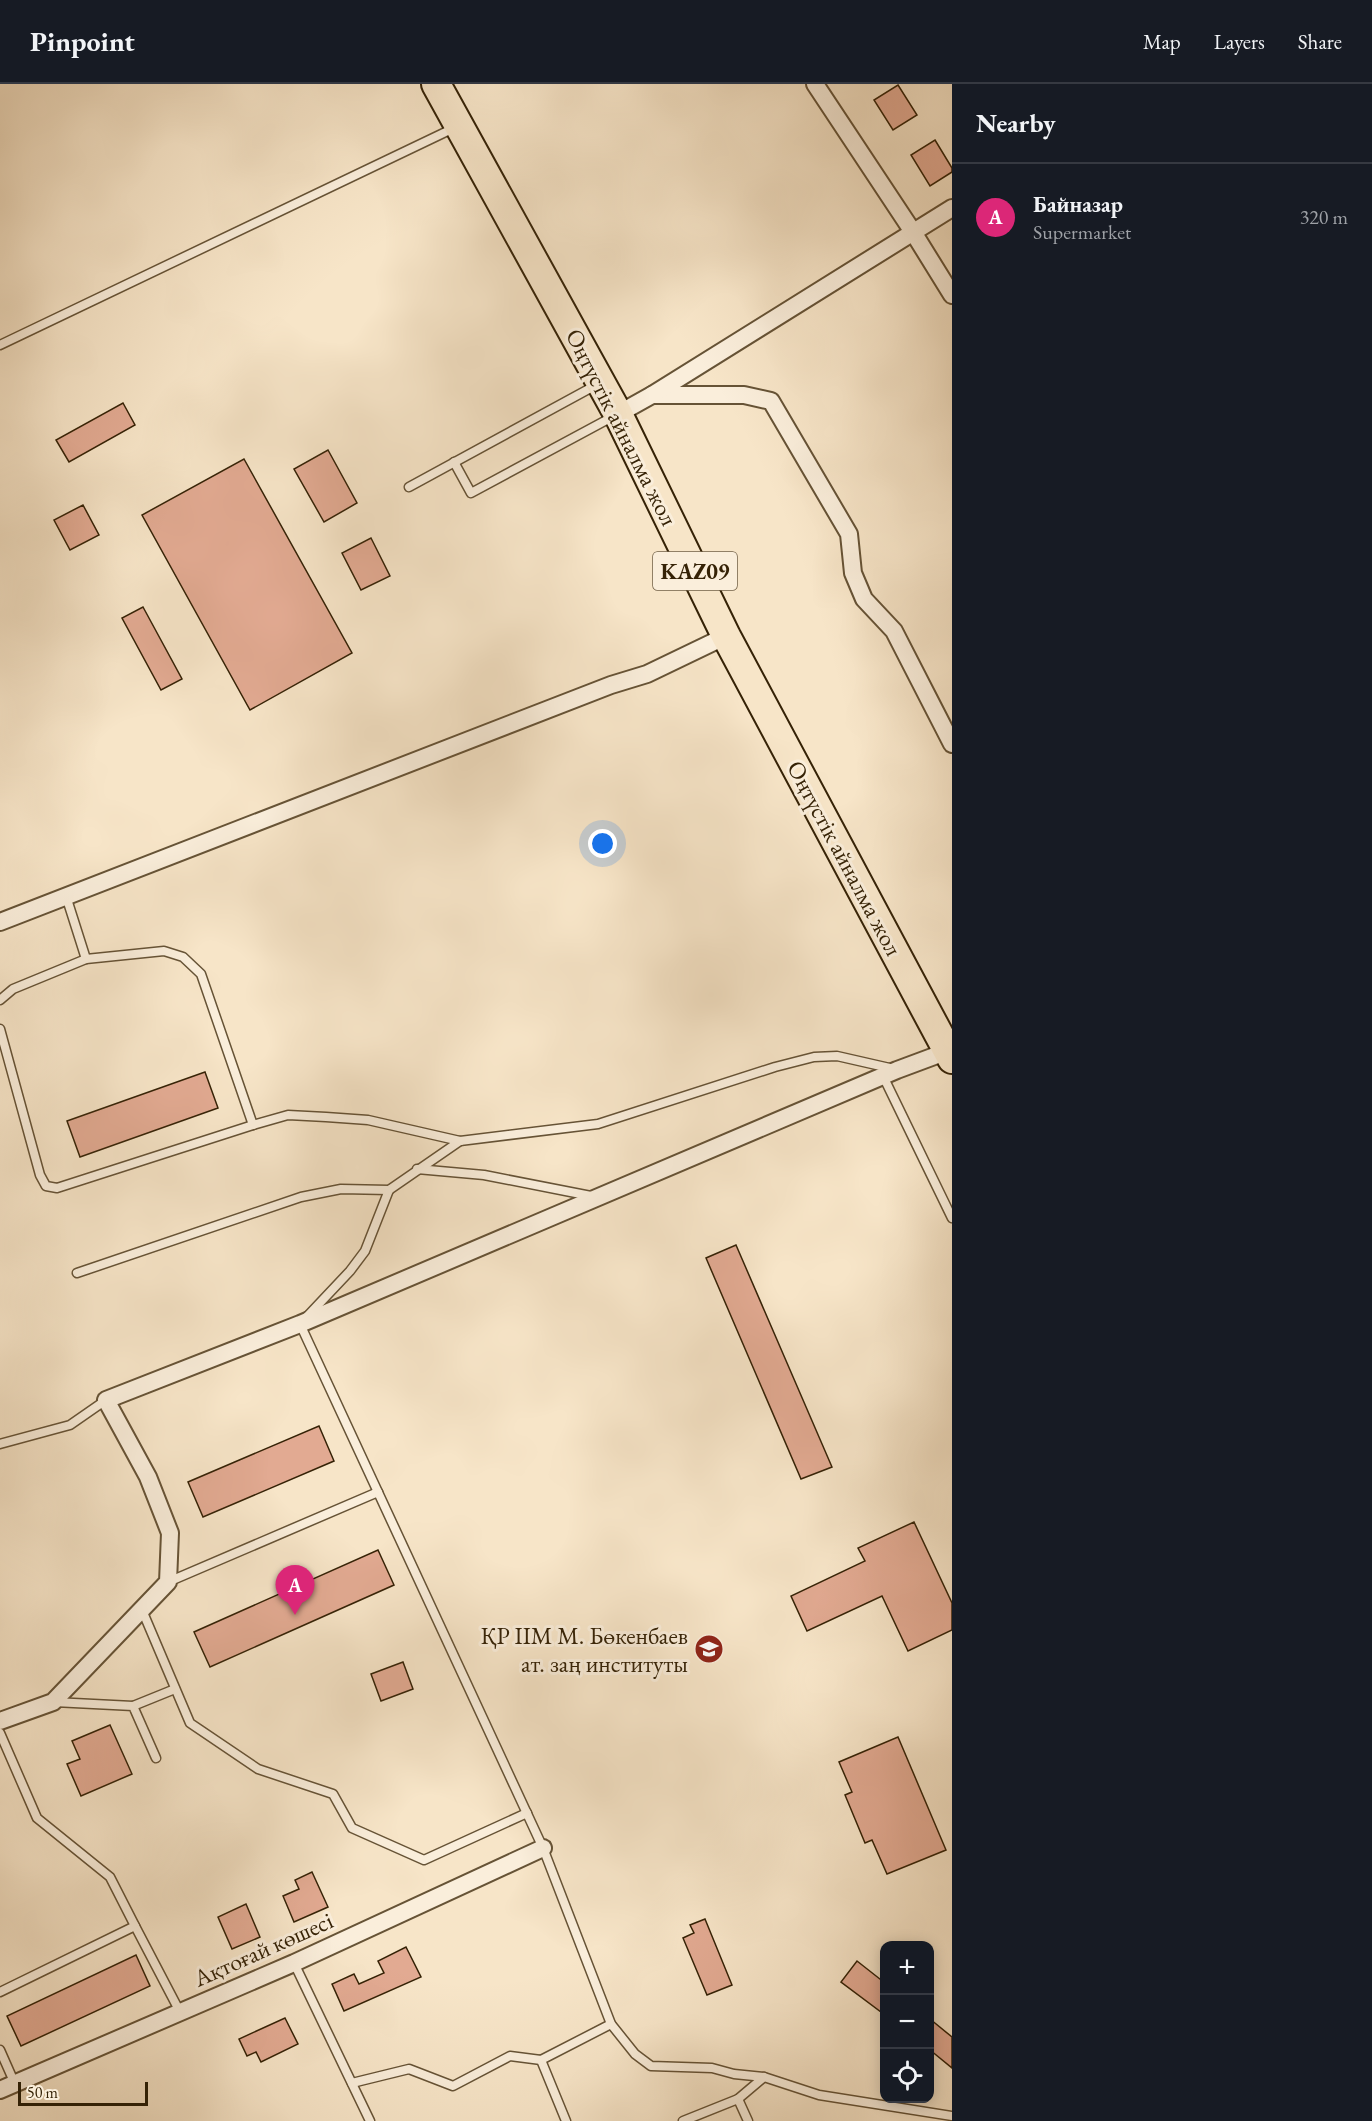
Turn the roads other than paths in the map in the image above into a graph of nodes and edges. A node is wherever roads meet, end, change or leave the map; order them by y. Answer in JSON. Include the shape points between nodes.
{"nodes":[{"id":1,"x":436,"y":84,"type":"edge"},
{"id":2,"x":814,"y":84,"type":"edge"},
{"id":3,"x":460,"y":125,"type":"junction"},
{"id":4,"x":952,"y":208,"type":"edge"},
{"id":5,"x":913,"y":232,"type":"junction"},
{"id":6,"x":952,"y":295,"type":"edge"},
{"id":7,"x":0,"y":345,"type":"edge"},
{"id":8,"x":601,"y":382,"type":"junction"},
{"id":9,"x":652,"y":395,"type":"junction"},
{"id":10,"x":618,"y":414,"type":"junction"},
{"id":11,"x":454,"y":462,"type":"junction"},
{"id":12,"x":408,"y":487,"type":"dead end"},
{"id":13,"x":726,"y":636,"type":"junction"},
{"id":14,"x":952,"y":744,"type":"edge"},
{"id":15,"x":66,"y":896,"type":"junction"},
{"id":16,"x":0,"y":922,"type":"edge"},
{"id":17,"x":86,"y":959,"type":"junction"},
{"id":18,"x":0,"y":1000,"type":"edge"},
{"id":19,"x":0,"y":1029,"type":"edge"},
{"id":20,"x":950,"y":1055,"type":"edge"},
{"id":21,"x":890,"y":1073,"type":"junction"},
{"id":22,"x":253,"y":1125,"type":"junction"},
{"id":23,"x":460,"y":1141,"type":"junction"},
{"id":24,"x":417,"y":1169,"type":"junction"},
{"id":25,"x":389,"y":1190,"type":"junction"},
{"id":26,"x":598,"y":1198,"type":"junction"},
{"id":27,"x":952,"y":1218,"type":"edge"},
{"id":28,"x":77,"y":1273,"type":"dead end"},
{"id":29,"x":300,"y":1324,"type":"junction"},
{"id":30,"x":106,"y":1400,"type":"junction"},
{"id":31,"x":0,"y":1444,"type":"edge"},
{"id":32,"x":378,"y":1492,"type":"junction"},
{"id":33,"x":168,"y":1582,"type":"junction"},
{"id":34,"x":141,"y":1610,"type":"junction"},
{"id":35,"x":175,"y":1689,"type":"junction"},
{"id":36,"x":53,"y":1702,"type":"junction"},
{"id":37,"x":133,"y":1706,"type":"junction"},
{"id":38,"x":0,"y":1721,"type":"edge"},
{"id":39,"x":0,"y":1733,"type":"edge"},
{"id":40,"x":156,"y":1758,"type":"dead end"},
{"id":41,"x":527,"y":1813,"type":"junction"},
{"id":42,"x":543,"y":1848,"type":"junction"},
{"id":43,"x":135,"y":1926,"type":"junction"},
{"id":44,"x":294,"y":1963,"type":"junction"},
{"id":45,"x":0,"y":1992,"type":"edge"},
{"id":46,"x":180,"y":2012,"type":"junction"},
{"id":47,"x":611,"y":2024,"type":"junction"},
{"id":48,"x":0,"y":2050,"type":"edge"},
{"id":49,"x":541,"y":2060,"type":"junction"},
{"id":50,"x":764,"y":2078,"type":"junction"},
{"id":51,"x":352,"y":2083,"type":"junction"},
{"id":52,"x":7,"y":2087,"type":"edge"},
{"id":53,"x":738,"y":2099,"type":"junction"},
{"id":54,"x":948,"y":2118,"type":"edge"},
{"id":55,"x":370,"y":2121,"type":"edge"},
{"id":56,"x":566,"y":2121,"type":"edge"},
{"id":57,"x":682,"y":2121,"type":"edge"},
{"id":58,"x":748,"y":2121,"type":"edge"}],
"edges":[{"from":1,"to":3,"type":"highway","name":"Оңтүстік айналма жол","number":"KAZ09"},
{"from":2,"to":5,"type":"street"},
{"from":3,"to":7,"type":"lane"},
{"from":3,"to":8,"type":"highway","name":"Оңтүстік айналма жол","number":"KAZ09"},
{"from":4,"to":5,"type":"street"},
{"from":5,"to":6,"type":"street"},
{"from":5,"to":9,"type":"street"},
{"from":8,"to":10,"type":"highway","name":"Оңтүстік айналма жол","number":"KAZ09"},
{"from":8,"to":11,"type":"lane"},
{"from":9,"to":10,"type":"street"},
{"from":9,"to":14,"type":"street","via":[[744,395],[771,401],[849,534],[853,573],[864,599],[894,631]]},
{"from":10,"to":11,"type":"lane","via":[[471,493]]},
{"from":10,"to":13,"type":"highway","name":"Оңтүстік айналма жол","number":"KAZ09"},
{"from":11,"to":12,"type":"lane"},
{"from":13,"to":15,"type":"street","via":[[647,674]]},
{"from":13,"to":20,"type":"highway","name":"Оңтүстік айналма жол","number":"KAZ09"},
{"from":15,"to":16,"type":"street"},
{"from":15,"to":17,"type":"lane"},
{"from":17,"to":18,"type":"lane","via":[[14,989]]},
{"from":17,"to":22,"type":"lane","via":[[165,951],[183,957],[201,974]]},
{"from":19,"to":22,"type":"lane","via":[[46,1186],[57,1188]]},
{"from":20,"to":21,"type":"street"},
{"from":21,"to":23,"type":"lane","via":[[837,1056],[814,1057],[598,1124]]},
{"from":21,"to":26,"type":"street"},
{"from":21,"to":27,"type":"lane"},
{"from":22,"to":23,"type":"lane","via":[[288,1115],[336,1117],[368,1120]]},
{"from":23,"to":24,"type":"lane"},
{"from":24,"to":25,"type":"lane"},
{"from":24,"to":26,"type":"lane","via":[[484,1175]]},
{"from":25,"to":28,"type":"lane","via":[[341,1189],[301,1197]]},
{"from":25,"to":29,"type":"lane","via":[[365,1251]]},
{"from":26,"to":29,"type":"street"},
{"from":29,"to":30,"type":"street"},
{"from":29,"to":32,"type":"lane"},
{"from":30,"to":31,"type":"lane","via":[[70,1425]]},
{"from":30,"to":33,"type":"street","via":[[148,1477],[170,1533]]},
{"from":32,"to":33,"type":"lane"},
{"from":32,"to":41,"type":"lane"},
{"from":33,"to":34,"type":"street"},
{"from":34,"to":35,"type":"lane"},
{"from":34,"to":36,"type":"street"},
{"from":35,"to":37,"type":"lane"},
{"from":35,"to":41,"type":"lane","via":[[190,1723],[258,1769],[333,1794],[352,1828],[424,1860]]},
{"from":36,"to":37,"type":"lane"},
{"from":36,"to":38,"type":"street"},
{"from":37,"to":40,"type":"lane"},
{"from":39,"to":43,"type":"lane","via":[[37,1818],[110,1877]]},
{"from":41,"to":42,"type":"lane"},
{"from":42,"to":44,"type":"street","name":"Ақтоғай көшесі"},
{"from":42,"to":47,"type":"lane"},
{"from":43,"to":45,"type":"lane"},
{"from":43,"to":46,"type":"lane"},
{"from":44,"to":46,"type":"street","name":"Ақтоғай көшесі"},
{"from":44,"to":51,"type":"lane"},
{"from":46,"to":52,"type":"street","name":"Ақтоғай көшесі"},
{"from":47,"to":49,"type":"lane"},
{"from":47,"to":50,"type":"lane","via":[[635,2054],[651,2066],[712,2068]]},
{"from":48,"to":52,"type":"lane"},
{"from":49,"to":51,"type":"lane","via":[[510,2056],[453,2086],[408,2069]]},
{"from":49,"to":56,"type":"lane"},
{"from":50,"to":53,"type":"lane"},
{"from":50,"to":54,"type":"lane","via":[[819,2095]]},
{"from":51,"to":55,"type":"lane"},
{"from":53,"to":57,"type":"lane"},
{"from":53,"to":58,"type":"lane"}]}
